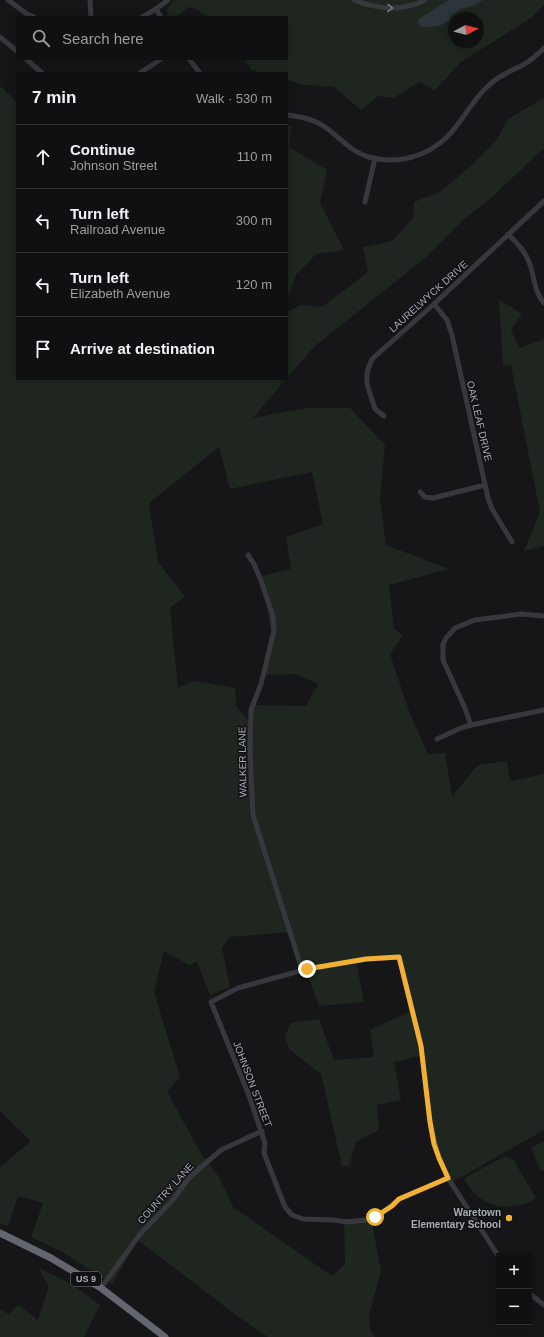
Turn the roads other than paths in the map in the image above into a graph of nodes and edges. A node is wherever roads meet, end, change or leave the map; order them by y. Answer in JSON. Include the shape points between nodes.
{"nodes":[{"id":1,"x":8,"y":0,"type":"edge"},
{"id":2,"x":90,"y":0,"type":"edge"},
{"id":3,"x":168,"y":0,"type":"edge"},
{"id":4,"x":354,"y":0,"type":"edge"},
{"id":5,"x":425,"y":0,"type":"edge"},
{"id":6,"x":156,"y":9,"type":"junction"},
{"id":7,"x":32,"y":16,"type":"edge"},
{"id":8,"x":91,"y":16,"type":"edge"},
{"id":9,"x":144,"y":16,"type":"edge"},
{"id":10,"x":160,"y":16,"type":"edge"},
{"id":11,"x":0,"y":37,"type":"edge"},
{"id":12,"x":544,"y":48,"type":"edge"},
{"id":13,"x":16,"y":50,"type":"edge"},
{"id":14,"x":27,"y":60,"type":"edge"},
{"id":15,"x":160,"y":60,"type":"edge"},
{"id":16,"x":190,"y":60,"type":"edge"},
{"id":17,"x":41,"y":72,"type":"edge"},
{"id":18,"x":142,"y":72,"type":"edge"},
{"id":19,"x":199,"y":72,"type":"edge"},
{"id":20,"x":288,"y":115,"type":"edge"},
{"id":21,"x":374,"y":158,"type":"junction"},
{"id":22,"x":544,"y":201,"type":"edge"},
{"id":23,"x":365,"y":202,"type":"dead end"},
{"id":24,"x":508,"y":234,"type":"junction"},
{"id":25,"x":544,"y":303,"type":"edge"},
{"id":26,"x":434,"y":304,"type":"junction"},
{"id":27,"x":384,"y":416,"type":"dead end"},
{"id":28,"x":485,"y":485,"type":"junction"},
{"id":29,"x":420,"y":492,"type":"dead end"},
{"id":30,"x":512,"y":542,"type":"dead end"},
{"id":31,"x":248,"y":555,"type":"dead end"},
{"id":32,"x":544,"y":616,"type":"edge"},
{"id":33,"x":544,"y":710,"type":"edge"},
{"id":34,"x":471,"y":725,"type":"junction"},
{"id":35,"x":437,"y":739,"type":"dead end"},
{"id":36,"x":302,"y":970,"type":"junction"},
{"id":37,"x":262,"y":1131,"type":"junction"},
{"id":38,"x":448,"y":1178,"type":"junction"},
{"id":39,"x":0,"y":1233,"type":"edge"},
{"id":40,"x":496,"y":1253,"type":"edge"},
{"id":41,"x":101,"y":1288,"type":"junction"},
{"id":42,"x":532,"y":1295,"type":"edge"},
{"id":43,"x":544,"y":1305,"type":"edge"},
{"id":44,"x":165,"y":1337,"type":"edge"}],
"edges":[{"from":1,"to":7,"type":"street"},
{"from":2,"to":8,"type":"street"},
{"from":3,"to":6,"type":"street"},
{"from":4,"to":5,"type":"street","one_way":true,"via":[[384,8],[410,6]]},
{"from":6,"to":9,"type":"street"},
{"from":6,"to":10,"type":"street"},
{"from":11,"to":13,"type":"street"},
{"from":12,"to":21,"type":"street","via":[[524,65],[507,72],[487,87],[448,136],[425,153],[397,160]]},
{"from":14,"to":17,"type":"street"},
{"from":15,"to":18,"type":"street"},
{"from":16,"to":19,"type":"street"},
{"from":20,"to":21,"type":"street","via":[[312,120],[358,153]]},
{"from":21,"to":23,"type":"street"},
{"from":22,"to":24,"type":"street","name":"LAURELWYCK DRIVE"},
{"from":24,"to":25,"type":"street","via":[[527,256],[535,288]]},
{"from":24,"to":26,"type":"street","name":"LAURELWYCK DRIVE"},
{"from":26,"to":27,"type":"street","name":"LAURELWYCK DRIVE","via":[[372,359],[366,378],[368,390],[375,409]]},
{"from":26,"to":28,"type":"street","name":"OAK LEAF DRIVE","via":[[447,320],[452,335]]},
{"from":28,"to":29,"type":"street","via":[[433,498],[425,497]]},
{"from":28,"to":30,"type":"street","name":"OAK LEAF DRIVE","via":[[492,509]]},
{"from":31,"to":36,"type":"street","name":"WALKER LANE","via":[[262,581],[273,616],[274,631],[261,684],[251,710],[250,764],[253,815]]},
{"from":32,"to":34,"type":"street","via":[[521,614],[475,620],[455,628],[446,638],[443,644],[443,660]]},
{"from":33,"to":34,"type":"street"},
{"from":34,"to":35,"type":"street"},
{"from":36,"to":37,"type":"street","name":"JOHNSON STREET","via":[[238,988],[211,1002]]},
{"from":36,"to":38,"type":"street","via":[[366,959],[399,957],[421,1046],[433,1137]]},
{"from":37,"to":38,"type":"street","name":"JOHNSON STREET","via":[[264,1153],[285,1207],[297,1217],[346,1222],[367,1220],[382,1213],[399,1199]]},
{"from":37,"to":41,"type":"street","name":"COUNTRY LANE","via":[[221,1150],[189,1178],[172,1201],[140,1234]]},
{"from":38,"to":40,"type":"street"},
{"from":39,"to":41,"type":"highway","number":"US 9","via":[[45,1255]]},
{"from":41,"to":44,"type":"highway","number":"US 9"},
{"from":42,"to":43,"type":"street"}]}
